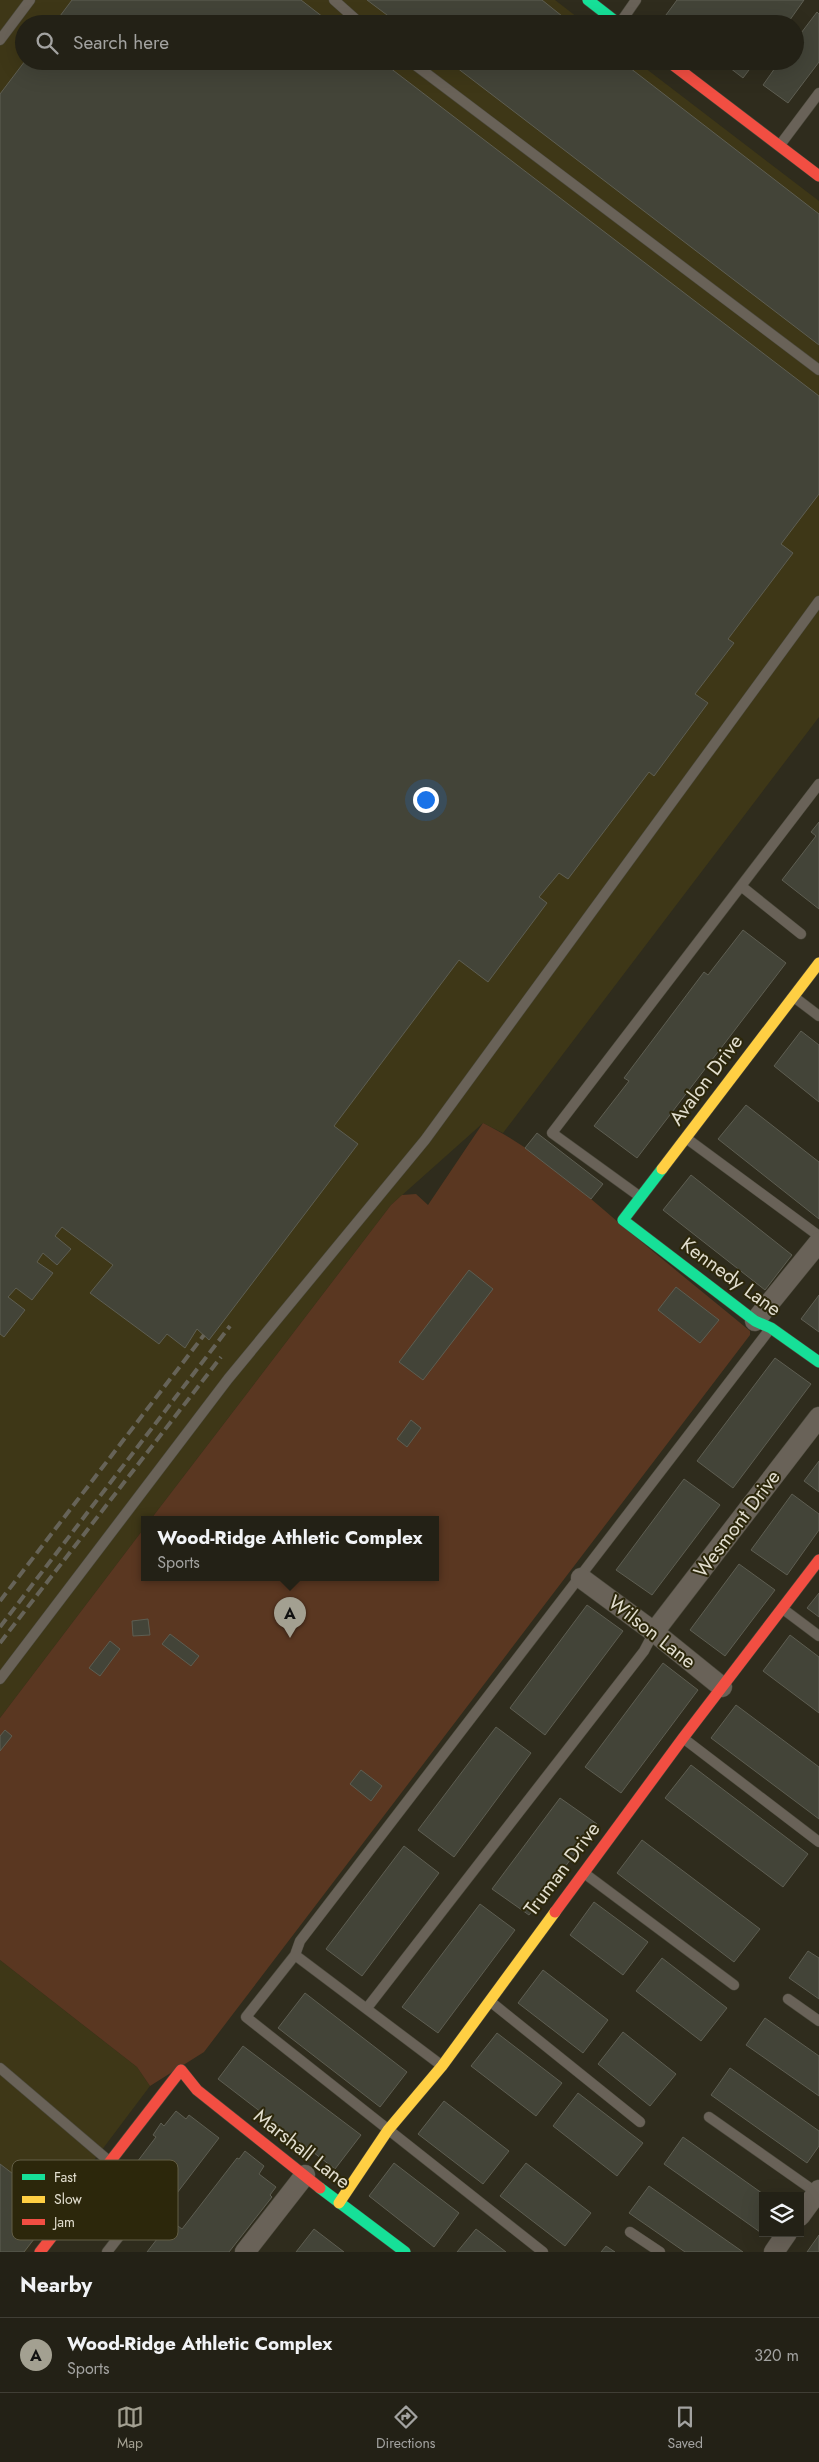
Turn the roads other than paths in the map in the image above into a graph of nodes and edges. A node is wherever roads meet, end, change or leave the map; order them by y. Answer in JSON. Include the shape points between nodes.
{"nodes":[{"id":1,"x":30,"y":0,"type":"edge"},
{"id":2,"x":334,"y":0,"type":"edge"},
{"id":3,"x":588,"y":0,"type":"edge"},
{"id":4,"x":636,"y":0,"type":"edge"},
{"id":5,"x":19,"y":15,"type":"edge"},
{"id":6,"x":351,"y":15,"type":"edge"},
{"id":7,"x":607,"y":15,"type":"edge"},
{"id":8,"x":625,"y":15,"type":"edge"},
{"id":9,"x":15,"y":20,"type":"edge"},
{"id":10,"x":0,"y":40,"type":"edge"},
{"id":11,"x":422,"y":70,"type":"edge"},
{"id":12,"x":680,"y":70,"type":"edge"},
{"id":13,"x":819,"y":93,"type":"edge"},
{"id":14,"x":779,"y":146,"type":"junction"},
{"id":15,"x":819,"y":176,"type":"edge"},
{"id":16,"x":819,"y":370,"type":"edge"},
{"id":17,"x":819,"y":602,"type":"edge"},
{"id":18,"x":819,"y":784,"type":"edge"},
{"id":19,"x":741,"y":886,"type":"junction"},
{"id":20,"x":800,"y":934,"type":"dead end"},
{"id":21,"x":819,"y":963,"type":"edge"},
{"id":22,"x":793,"y":996,"type":"junction"},
{"id":23,"x":819,"y":1016,"type":"edge"},
{"id":24,"x":686,"y":1138,"type":"junction"},
{"id":25,"x":640,"y":1198,"type":"junction"},
{"id":26,"x":623,"y":1220,"type":"joint"},
{"id":27,"x":819,"y":1236,"type":"edge"},
{"id":28,"x":819,"y":1242,"type":"edge"},
{"id":29,"x":763,"y":1324,"type":"junction"},
{"id":30,"x":819,"y":1362,"type":"edge"},
{"id":31,"x":819,"y":1417,"type":"edge"},
{"id":32,"x":819,"y":1560,"type":"edge"},
{"id":33,"x":580,"y":1578,"type":"junction"},
{"id":34,"x":782,"y":1609,"type":"junction"},
{"id":35,"x":654,"y":1632,"type":"junction"},
{"id":36,"x":819,"y":1636,"type":"edge"},
{"id":37,"x":0,"y":1679,"type":"edge"},
{"id":38,"x":722,"y":1687,"type":"junction"},
{"id":39,"x":683,"y":1738,"type":"junction"},
{"id":40,"x":819,"y":1842,"type":"edge"},
{"id":41,"x":583,"y":1872,"type":"junction"},
{"id":42,"x":295,"y":1955,"type":"junction"},
{"id":43,"x":734,"y":1985,"type":"dead end"},
{"id":44,"x":788,"y":1998,"type":"dead end"},
{"id":45,"x":488,"y":2000,"type":"junction"},
{"id":46,"x":367,"y":2008,"type":"junction"},
{"id":47,"x":819,"y":2021,"type":"edge"},
{"id":48,"x":442,"y":2066,"type":"junction"},
{"id":49,"x":0,"y":2068,"type":"edge"},
{"id":50,"x":709,"y":2117,"type":"dead end"},
{"id":51,"x":640,"y":2122,"type":"dead end"},
{"id":52,"x":388,"y":2130,"type":"junction"},
{"id":53,"x":109,"y":2160,"type":"edge"},
{"id":54,"x":111,"y":2160,"type":"edge"},
{"id":55,"x":305,"y":2175,"type":"junction"},
{"id":56,"x":818,"y":2191,"type":"edge"},
{"id":57,"x":339,"y":2203,"type":"junction"},
{"id":58,"x":804,"y":2210,"type":"edge"},
{"id":59,"x":630,"y":2232,"type":"dead end"},
{"id":60,"x":784,"y":2237,"type":"edge"},
{"id":61,"x":49,"y":2240,"type":"edge"},
{"id":62,"x":116,"y":2240,"type":"edge"},
{"id":63,"x":392,"y":2242,"type":"junction"},
{"id":64,"x":40,"y":2252,"type":"edge"},
{"id":65,"x":107,"y":2252,"type":"edge"},
{"id":66,"x":246,"y":2252,"type":"edge"},
{"id":67,"x":384,"y":2252,"type":"edge"},
{"id":68,"x":405,"y":2252,"type":"edge"},
{"id":69,"x":543,"y":2252,"type":"edge"},
{"id":70,"x":660,"y":2252,"type":"edge"},
{"id":71,"x":774,"y":2252,"type":"edge"}],
"edges":[{"from":1,"to":5,"type":"lane"},
{"from":2,"to":6,"type":"lane"},
{"from":3,"to":7,"type":"street"},
{"from":4,"to":8,"type":"lane"},
{"from":9,"to":10,"type":"lane"},
{"from":11,"to":16,"type":"lane"},
{"from":12,"to":14,"type":"street"},
{"from":13,"to":14,"type":"lane"},
{"from":14,"to":15,"type":"street"},
{"from":17,"to":37,"type":"lane","via":[[425,1140],[228,1379]]},
{"from":18,"to":19,"type":"lane"},
{"from":19,"to":20,"type":"lane"},
{"from":19,"to":25,"type":"lane","via":[[552,1133]]},
{"from":21,"to":22,"type":"street","name":"Avalon Drive"},
{"from":22,"to":23,"type":"lane"},
{"from":22,"to":24,"type":"street","name":"Avalon Drive"},
{"from":24,"to":25,"type":"street","name":"Avalon Drive"},
{"from":24,"to":27,"type":"lane"},
{"from":25,"to":26,"type":"street","name":"Avalon Drive"},
{"from":26,"to":29,"type":"street","name":"Kennedy Lane"},
{"from":28,"to":29,"type":"street"},
{"from":29,"to":30,"type":"street","name":"Kennedy Lane"},
{"from":29,"to":33,"type":"lane"},
{"from":31,"to":35,"type":"street","name":"Wesmont Drive"},
{"from":32,"to":34,"type":"street","name":"Truman Drive"},
{"from":33,"to":35,"type":"street","name":"Wilson Lane"},
{"from":33,"to":42,"type":"lane","via":[[306,1934]]},
{"from":34,"to":36,"type":"lane"},
{"from":34,"to":38,"type":"street","name":"Truman Drive"},
{"from":35,"to":38,"type":"street","name":"Wilson Lane"},
{"from":35,"to":46,"type":"lane","via":[[644,1651]]},
{"from":38,"to":39,"type":"street","name":"Truman Drive"},
{"from":39,"to":40,"type":"lane"},
{"from":39,"to":41,"type":"street","name":"Truman Drive"},
{"from":41,"to":43,"type":"lane"},
{"from":41,"to":45,"type":"street","name":"Truman Drive"},
{"from":42,"to":46,"type":"lane"},
{"from":42,"to":52,"type":"lane","via":[[246,2017]]},
{"from":44,"to":47,"type":"lane"},
{"from":45,"to":48,"type":"street","name":"Truman Drive"},
{"from":45,"to":51,"type":"lane"},
{"from":46,"to":48,"type":"lane"},
{"from":48,"to":52,"type":"street","name":"Truman Drive"},
{"from":49,"to":53,"type":"lane"},
{"from":50,"to":56,"type":"lane"},
{"from":52,"to":57,"type":"street","name":"Truman Drive"},
{"from":52,"to":69,"type":"lane"},
{"from":54,"to":55,"type":"street","name":"Marshall Lane","via":[[181,2070],[197,2090]]},
{"from":55,"to":57,"type":"street","name":"Marshall Lane"},
{"from":55,"to":66,"type":"street"},
{"from":56,"to":58,"type":"street"},
{"from":57,"to":63,"type":"street","name":"Marshall Lane"},
{"from":59,"to":70,"type":"lane"},
{"from":60,"to":71,"type":"street"},
{"from":61,"to":64,"type":"street"},
{"from":62,"to":65,"type":"lane"},
{"from":63,"to":67,"type":"lane"},
{"from":63,"to":68,"type":"street","name":"Marshall Lane"}]}
